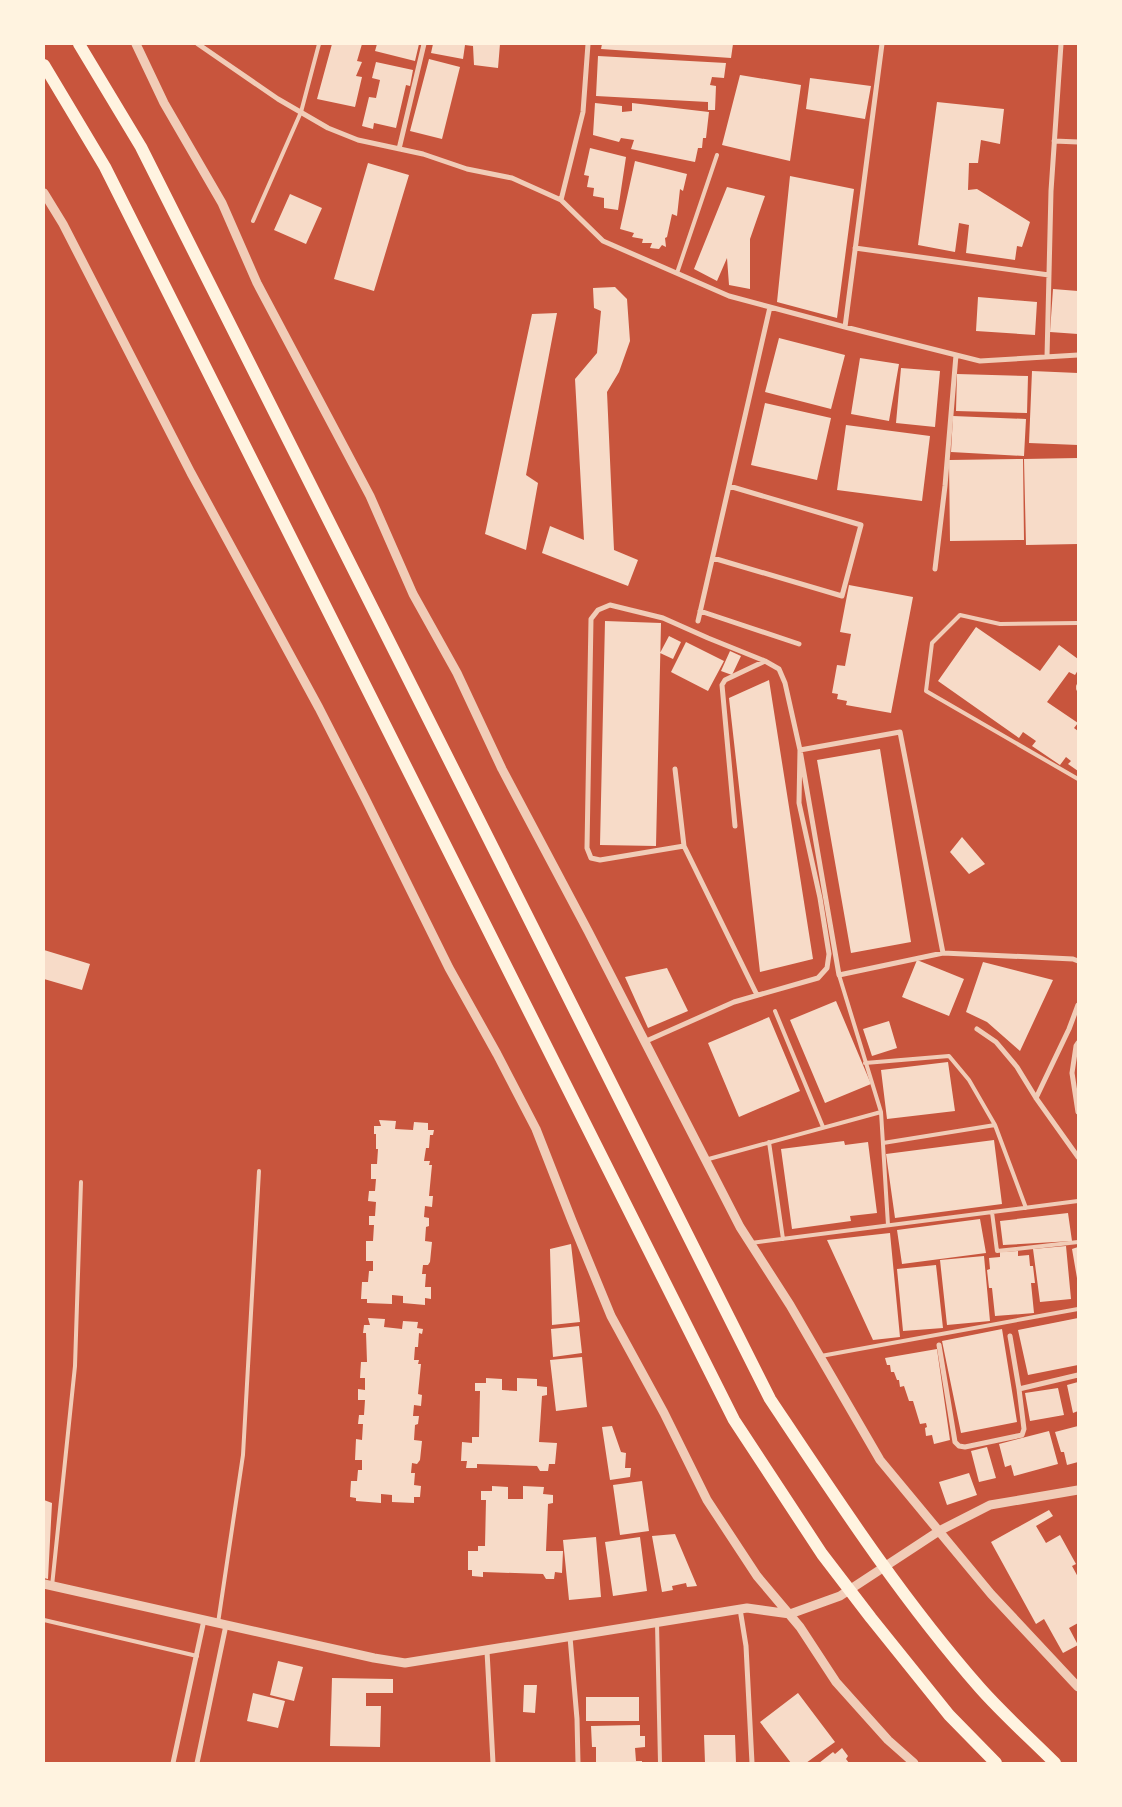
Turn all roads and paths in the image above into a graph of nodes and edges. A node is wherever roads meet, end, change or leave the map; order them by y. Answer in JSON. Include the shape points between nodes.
{"nodes":[{"id":1,"x":79,"y":44,"type":"edge"},
{"id":2,"x":136,"y":44,"type":"edge"},
{"id":3,"x":198,"y":44,"type":"edge"},
{"id":4,"x":319,"y":44,"type":"edge"},
{"id":5,"x":424,"y":44,"type":"edge"},
{"id":6,"x":588,"y":44,"type":"edge"},
{"id":7,"x":882,"y":44,"type":"edge"},
{"id":8,"x":1060,"y":44,"type":"edge"},
{"id":9,"x":44,"y":65,"type":"edge"},
{"id":10,"x":301,"y":112,"type":"junction"},
{"id":11,"x":1054,"y":141,"type":"junction"},
{"id":12,"x":1078,"y":142,"type":"edge"},
{"id":13,"x":398,"y":148,"type":"junction"},
{"id":14,"x":717,"y":155,"type":"dead end"},
{"id":15,"x":44,"y":194,"type":"edge"},
{"id":16,"x":561,"y":200,"type":"junction"},
{"id":17,"x":253,"y":221,"type":"dead end"},
{"id":18,"x":855,"y":248,"type":"junction"},
{"id":19,"x":677,"y":273,"type":"junction"},
{"id":20,"x":1049,"y":276,"type":"junction"},
{"id":21,"x":770,"y":307,"type":"junction"},
{"id":22,"x":845,"y":327,"type":"junction"},
{"id":23,"x":956,"y":355,"type":"junction"},
{"id":24,"x":1078,"y":355,"type":"edge"},
{"id":25,"x":1047,"y":357,"type":"junction"},
{"id":26,"x":729,"y":486,"type":"junction"},
{"id":27,"x":713,"y":558,"type":"junction"},
{"id":28,"x":935,"y":568,"type":"dead end"},
{"id":29,"x":700,"y":611,"type":"junction"},
{"id":30,"x":698,"y":621,"type":"dead end"},
{"id":31,"x":1078,"y":623,"type":"edge"},
{"id":32,"x":799,"y":644,"type":"dead end"},
{"id":33,"x":765,"y":660,"type":"junction"},
{"id":34,"x":800,"y":750,"type":"junction"},
{"id":35,"x":675,"y":769,"type":"dead end"},
{"id":36,"x":1078,"y":779,"type":"edge"},
{"id":37,"x":735,"y":826,"type":"dead end"},
{"id":38,"x":684,"y":846,"type":"junction"},
{"id":39,"x":943,"y":953,"type":"junction"},
{"id":40,"x":1078,"y":961,"type":"edge"},
{"id":41,"x":838,"y":975,"type":"junction"},
{"id":42,"x":757,"y":995,"type":"junction"},
{"id":43,"x":1078,"y":1005,"type":"edge"},
{"id":44,"x":775,"y":1011,"type":"dead end"},
{"id":45,"x":977,"y":1029,"type":"dead end"},
{"id":46,"x":644,"y":1042,"type":"junction"},
{"id":47,"x":1078,"y":1043,"type":"edge"},
{"id":48,"x":866,"y":1063,"type":"junction"},
{"id":49,"x":1036,"y":1098,"type":"junction"},
{"id":50,"x":881,"y":1112,"type":"junction"},
{"id":51,"x":1078,"y":1112,"type":"edge"},
{"id":52,"x":995,"y":1125,"type":"junction"},
{"id":53,"x":823,"y":1127,"type":"junction"},
{"id":54,"x":769,"y":1142,"type":"junction"},
{"id":55,"x":883,"y":1143,"type":"junction"},
{"id":56,"x":1078,"y":1157,"type":"edge"},
{"id":57,"x":705,"y":1160,"type":"junction"},
{"id":58,"x":259,"y":1171,"type":"dead end"},
{"id":59,"x":81,"y":1182,"type":"dead end"},
{"id":60,"x":1078,"y":1201,"type":"edge"},
{"id":61,"x":1026,"y":1208,"type":"junction"},
{"id":62,"x":992,"y":1212,"type":"junction"},
{"id":63,"x":888,"y":1225,"type":"junction"},
{"id":64,"x":783,"y":1239,"type":"junction"},
{"id":65,"x":1078,"y":1242,"type":"edge"},
{"id":66,"x":751,"y":1243,"type":"junction"},
{"id":67,"x":1078,"y":1309,"type":"edge"},
{"id":68,"x":1010,"y":1336,"type":"dead end"},
{"id":69,"x":939,"y":1345,"type":"dead end"},
{"id":70,"x":819,"y":1356,"type":"junction"},
{"id":71,"x":1078,"y":1375,"type":"edge"},
{"id":72,"x":1019,"y":1389,"type":"junction"},
{"id":73,"x":1078,"y":1490,"type":"edge"},
{"id":74,"x":939,"y":1531,"type":"junction"},
{"id":75,"x":48,"y":1585,"type":"edge"},
{"id":76,"x":740,"y":1609,"type":"junction"},
{"id":77,"x":790,"y":1614,"type":"junction"},
{"id":78,"x":44,"y":1620,"type":"edge"},
{"id":79,"x":204,"y":1620,"type":"junction"},
{"id":80,"x":657,"y":1623,"type":"junction"},
{"id":81,"x":222,"y":1624,"type":"junction"},
{"id":82,"x":570,"y":1636,"type":"junction"},
{"id":83,"x":487,"y":1651,"type":"junction"},
{"id":84,"x":197,"y":1656,"type":"junction"},
{"id":85,"x":1074,"y":1677,"type":"edge"},
{"id":86,"x":1078,"y":1687,"type":"edge"},
{"id":87,"x":173,"y":1763,"type":"edge"},
{"id":88,"x":197,"y":1763,"type":"edge"},
{"id":89,"x":493,"y":1763,"type":"edge"},
{"id":90,"x":578,"y":1763,"type":"edge"},
{"id":91,"x":660,"y":1763,"type":"edge"},
{"id":92,"x":752,"y":1763,"type":"edge"},
{"id":93,"x":914,"y":1763,"type":"edge"},
{"id":94,"x":996,"y":1763,"type":"edge"},
{"id":95,"x":1054,"y":1763,"type":"edge"}],
"edges":[{"from":1,"to":95,"type":"highway","via":[[141,147],[770,1399],[901,1589],[980,1688]]},
{"from":2,"to":46,"type":"street","via":[[164,103],[222,203],[257,283],[370,496],[413,594],[457,673],[502,769]]},
{"from":3,"to":10,"type":"street"},
{"from":4,"to":10,"type":"lane"},
{"from":5,"to":13,"type":"street"},
{"from":6,"to":16,"type":"street","via":[[583,112]]},
{"from":7,"to":18,"type":"street"},
{"from":8,"to":11,"type":"street"},
{"from":9,"to":94,"type":"highway","via":[[105,167],[734,1420],[822,1554],[949,1715]]},
{"from":10,"to":13,"type":"street","via":[[358,140]]},
{"from":10,"to":17,"type":"lane"},
{"from":11,"to":12,"type":"street"},
{"from":11,"to":20,"type":"street"},
{"from":13,"to":16,"type":"street","via":[[512,178]]},
{"from":14,"to":19,"type":"lane"},
{"from":15,"to":77,"type":"street","via":[[63,224],[191,473],[282,639],[449,968],[536,1129],[611,1316],[707,1500],[757,1576]]},
{"from":16,"to":19,"type":"street","via":[[603,241]]},
{"from":18,"to":20,"type":"street"},
{"from":18,"to":22,"type":"street"},
{"from":19,"to":21,"type":"street","via":[[729,296]]},
{"from":20,"to":25,"type":"street"},
{"from":21,"to":22,"type":"street"},
{"from":21,"to":26,"type":"street"},
{"from":22,"to":23,"type":"street"},
{"from":23,"to":25,"type":"street","via":[[980,361]]},
{"from":23,"to":28,"type":"street"},
{"from":24,"to":25,"type":"street"},
{"from":26,"to":27,"type":"street"},
{"from":26,"to":27,"type":"street","via":[[861,524],[842,596]]},
{"from":27,"to":29,"type":"street"},
{"from":29,"to":30,"type":"street"},
{"from":29,"to":32,"type":"street"},
{"from":31,"to":36,"type":"lane","via":[[1000,624],[960,615],[932,643],[926,691]]},
{"from":33,"to":34,"type":"street","via":[[779,668],[786,683]]},
{"from":33,"to":37,"type":"street","via":[[726,680],[722,686]]},
{"from":33,"to":38,"type":"street","via":[[664,618],[610,606],[598,610],[591,619],[587,848],[591,858],[600,860]]},
{"from":34,"to":39,"type":"street","via":[[900,732]]},
{"from":34,"to":41,"type":"street"},
{"from":34,"to":42,"type":"street","via":[[799,803],[829,954],[826,968],[818,978]]},
{"from":35,"to":38,"type":"street"},
{"from":38,"to":42,"type":"street"},
{"from":39,"to":40,"type":"street"},
{"from":39,"to":41,"type":"street"},
{"from":41,"to":48,"type":"lane"},
{"from":42,"to":46,"type":"street"},
{"from":43,"to":49,"type":"street"},
{"from":44,"to":53,"type":"lane"},
{"from":45,"to":49,"type":"street","via":[[996,1042]]},
{"from":46,"to":57,"type":"street"},
{"from":47,"to":51,"type":"street","via":[[1072,1073]]},
{"from":48,"to":50,"type":"lane"},
{"from":48,"to":52,"type":"lane","via":[[949,1056],[969,1080]]},
{"from":49,"to":56,"type":"street"},
{"from":50,"to":53,"type":"lane"},
{"from":50,"to":55,"type":"lane"},
{"from":52,"to":55,"type":"lane"},
{"from":52,"to":61,"type":"lane"},
{"from":53,"to":54,"type":"lane"},
{"from":54,"to":57,"type":"lane"},
{"from":54,"to":64,"type":"lane"},
{"from":55,"to":63,"type":"lane"},
{"from":57,"to":66,"type":"street"},
{"from":58,"to":81,"type":"lane","via":[[243,1455]]},
{"from":59,"to":75,"type":"lane","via":[[75,1366]]},
{"from":60,"to":61,"type":"lane"},
{"from":61,"to":62,"type":"lane"},
{"from":62,"to":63,"type":"lane"},
{"from":62,"to":65,"type":"lane","via":[[997,1250]]},
{"from":63,"to":64,"type":"lane"},
{"from":64,"to":66,"type":"lane"},
{"from":66,"to":70,"type":"street"},
{"from":67,"to":70,"type":"lane"},
{"from":68,"to":72,"type":"street"},
{"from":69,"to":72,"type":"street","via":[[955,1442],[959,1446],[1022,1435]]},
{"from":70,"to":74,"type":"street","via":[[880,1460]]},
{"from":71,"to":72,"type":"street"},
{"from":73,"to":74,"type":"street","via":[[990,1505]]},
{"from":74,"to":77,"type":"street","via":[[840,1596]]},
{"from":74,"to":85,"type":"street","via":[[991,1594]]},
{"from":75,"to":79,"type":"street"},
{"from":76,"to":77,"type":"street"},
{"from":76,"to":80,"type":"street"},
{"from":76,"to":92,"type":"street","via":[[746,1646]]},
{"from":77,"to":93,"type":"street","via":[[836,1682],[888,1740]]},
{"from":78,"to":84,"type":"lane"},
{"from":79,"to":81,"type":"street"},
{"from":79,"to":84,"type":"street"},
{"from":80,"to":82,"type":"street"},
{"from":80,"to":91,"type":"lane"},
{"from":81,"to":83,"type":"street","via":[[405,1663]]},
{"from":81,"to":88,"type":"street"},
{"from":82,"to":83,"type":"street"},
{"from":82,"to":90,"type":"street"},
{"from":83,"to":89,"type":"street"},
{"from":84,"to":87,"type":"street"},
{"from":85,"to":86,"type":"street"}]}
